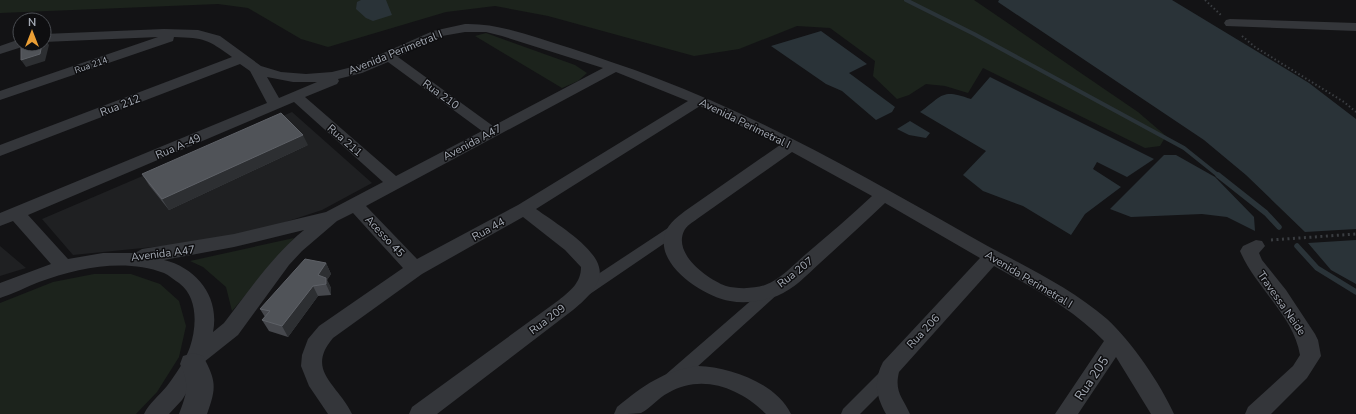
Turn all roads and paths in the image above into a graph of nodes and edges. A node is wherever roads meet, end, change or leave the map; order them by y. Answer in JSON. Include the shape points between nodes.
{"nodes":[{"id":1,"x":1205,"y":0,"type":"edge"},
{"id":2,"x":1230,"y":23,"type":"junction"},
{"id":3,"x":1356,"y":27,"type":"edge"},
{"id":4,"x":183,"y":33,"type":"junction"},
{"id":5,"x":52,"y":38,"type":"edge"},
{"id":6,"x":12,"y":39,"type":"edge"},
{"id":7,"x":0,"y":40,"type":"edge"},
{"id":8,"x":12,"y":46,"type":"edge"},
{"id":9,"x":0,"y":50,"type":"edge"},
{"id":10,"x":389,"y":56,"type":"junction"},
{"id":11,"x":240,"y":59,"type":"junction"},
{"id":12,"x":614,"y":68,"type":"junction"},
{"id":13,"x":256,"y":69,"type":"junction"},
{"id":14,"x":356,"y":71,"type":"junction"},
{"id":15,"x":0,"y":96,"type":"edge"},
{"id":16,"x":296,"y":97,"type":"junction"},
{"id":17,"x":698,"y":101,"type":"junction"},
{"id":18,"x":276,"y":105,"type":"junction"},
{"id":19,"x":1356,"y":112,"type":"edge"},
{"id":20,"x":492,"y":132,"type":"junction"},
{"id":21,"x":791,"y":145,"type":"junction"},
{"id":22,"x":0,"y":151,"type":"edge"},
{"id":23,"x":394,"y":183,"type":"junction"},
{"id":24,"x":884,"y":195,"type":"junction"},
{"id":25,"x":355,"y":204,"type":"junction"},
{"id":26,"x":524,"y":209,"type":"junction"},
{"id":27,"x":16,"y":213,"type":"junction"},
{"id":28,"x":331,"y":217,"type":"junction"},
{"id":29,"x":0,"y":220,"type":"edge"},
{"id":30,"x":676,"y":229,"type":"junction"},
{"id":31,"x":1356,"y":234,"type":"edge"},
{"id":32,"x":1256,"y":246,"type":"joint"},
{"id":33,"x":992,"y":257,"type":"junction"},
{"id":34,"x":112,"y":260,"type":"junction"},
{"id":35,"x":64,"y":267,"type":"junction"},
{"id":36,"x":416,"y":269,"type":"junction"},
{"id":37,"x":775,"y":288,"type":"junction"},
{"id":38,"x":0,"y":291,"type":"edge"},
{"id":39,"x":580,"y":293,"type":"junction"},
{"id":40,"x":1115,"y":341,"type":"junction"},
{"id":41,"x":196,"y":359,"type":"junction"},
{"id":42,"x":886,"y":377,"type":"junction"},
{"id":43,"x":668,"y":382,"type":"junction"},
{"id":44,"x":155,"y":414,"type":"edge"},
{"id":45,"x":193,"y":414,"type":"edge"},
{"id":46,"x":341,"y":414,"type":"edge"},
{"id":47,"x":420,"y":414,"type":"edge"},
{"id":48,"x":625,"y":414,"type":"edge"},
{"id":49,"x":780,"y":414,"type":"edge"},
{"id":50,"x":849,"y":414,"type":"edge"},
{"id":51,"x":900,"y":414,"type":"edge"},
{"id":52,"x":1066,"y":414,"type":"edge"},
{"id":53,"x":1163,"y":414,"type":"edge"},
{"id":54,"x":1256,"y":414,"type":"edge"}],
"edges":[{"from":1,"to":2,"type":"path"},
{"from":2,"to":3,"type":"street"},
{"from":2,"to":19,"type":"path","via":[[1256,47]]},
{"from":4,"to":5,"type":"street","name":"Avenida Perimetral I"},
{"from":4,"to":11,"type":"street","name":"Avenida Perimetral I","via":[[210,37]]},
{"from":4,"to":15,"type":"street","name":"Rua 214"},
{"from":6,"to":7,"type":"street"},
{"from":8,"to":9,"type":"street"},
{"from":10,"to":12,"type":"street","name":"Avenida Perimetral I","via":[[442,32],[457,28],[480,27],[514,35]]},
{"from":10,"to":14,"type":"street","name":"Avenida Perimetral I"},
{"from":10,"to":20,"type":"street","name":"Rua 210"},
{"from":11,"to":13,"type":"street","name":"Avenida Perimetral I"},
{"from":11,"to":22,"type":"street","name":"Rua 212"},
{"from":12,"to":17,"type":"street","name":"Avenida Perimetral I"},
{"from":12,"to":20,"type":"street","name":"Avenida A47"},
{"from":13,"to":14,"type":"street","name":"Avenida Perimetral I","via":[[277,77],[298,79]]},
{"from":13,"to":18,"type":"street","name":"Avenida Perimetral I"},
{"from":14,"to":16,"type":"street","name":"Rua A-49"},
{"from":16,"to":18,"type":"street","name":"Rua A-49"},
{"from":16,"to":23,"type":"street","name":"Rua 211"},
{"from":17,"to":21,"type":"street","name":"Avenida Perimetral I"},
{"from":17,"to":26,"type":"street","name":"Rua 44"},
{"from":18,"to":27,"type":"street","name":"Rua A-49"},
{"from":20,"to":23,"type":"street","name":"Avenida A47"},
{"from":21,"to":24,"type":"street","name":"Avenida Perimetral I"},
{"from":21,"to":30,"type":"street"},
{"from":23,"to":25,"type":"street","name":"Avenida A47"},
{"from":24,"to":33,"type":"street","name":"Avenida Perimetral I"},
{"from":24,"to":37,"type":"street","name":"Rua 207","via":[[797,273]]},
{"from":25,"to":28,"type":"street","name":"Avenida A47"},
{"from":25,"to":36,"type":"street","name":"Acesso 45"},
{"from":26,"to":36,"type":"street","name":"Rua 44"},
{"from":26,"to":39,"type":"street","name":"Rua 209","via":[[587,261],[590,266],[589,277]]},
{"from":27,"to":29,"type":"street","name":"Rua A-49"},
{"from":27,"to":35,"type":"street"},
{"from":28,"to":34,"type":"street","name":"Avenida A47","via":[[214,246]]},
{"from":28,"to":41,"type":"street","name":"Avenida A47","via":[[296,246],[231,329]]},
{"from":30,"to":37,"type":"street","name":"Rua 207","via":[[672,242],[674,254],[691,273],[711,287],[737,295],[761,293]]},
{"from":30,"to":39,"type":"street"},
{"from":31,"to":32,"type":"path","via":[[1268,240]]},
{"from":32,"to":54,"type":"street","name":"Travessa Neide","via":[[1249,251],[1254,263],[1293,314],[1308,340],[1311,356],[1300,372]]},
{"from":33,"to":40,"type":"street","name":"Avenida Perimetral I","via":[[1065,299],[1101,326]]},
{"from":33,"to":42,"type":"street","name":"Rua 206","via":[[894,363]]},
{"from":34,"to":35,"type":"street"},
{"from":34,"to":41,"type":"street","via":[[136,260],[159,264],[177,271],[191,282],[201,296],[206,313],[205,333]]},
{"from":35,"to":38,"type":"street"},
{"from":36,"to":46,"type":"street","name":"Rua 44","via":[[360,306],[326,332],[315,345],[311,366],[317,380]]},
{"from":37,"to":43,"type":"street"},
{"from":39,"to":47,"type":"street","name":"Rua 209"},
{"from":40,"to":52,"type":"street","name":"Rua 205"},
{"from":40,"to":53,"type":"street","name":"Avenida Perimetral I"},
{"from":41,"to":44,"type":"street","via":[[178,388]]},
{"from":41,"to":45,"type":"street","via":[[202,384]]},
{"from":42,"to":50,"type":"street"},
{"from":42,"to":51,"type":"street","via":[[889,397]]},
{"from":43,"to":48,"type":"street"},
{"from":43,"to":49,"type":"street","via":[[698,375],[726,377],[758,393]]}]}
